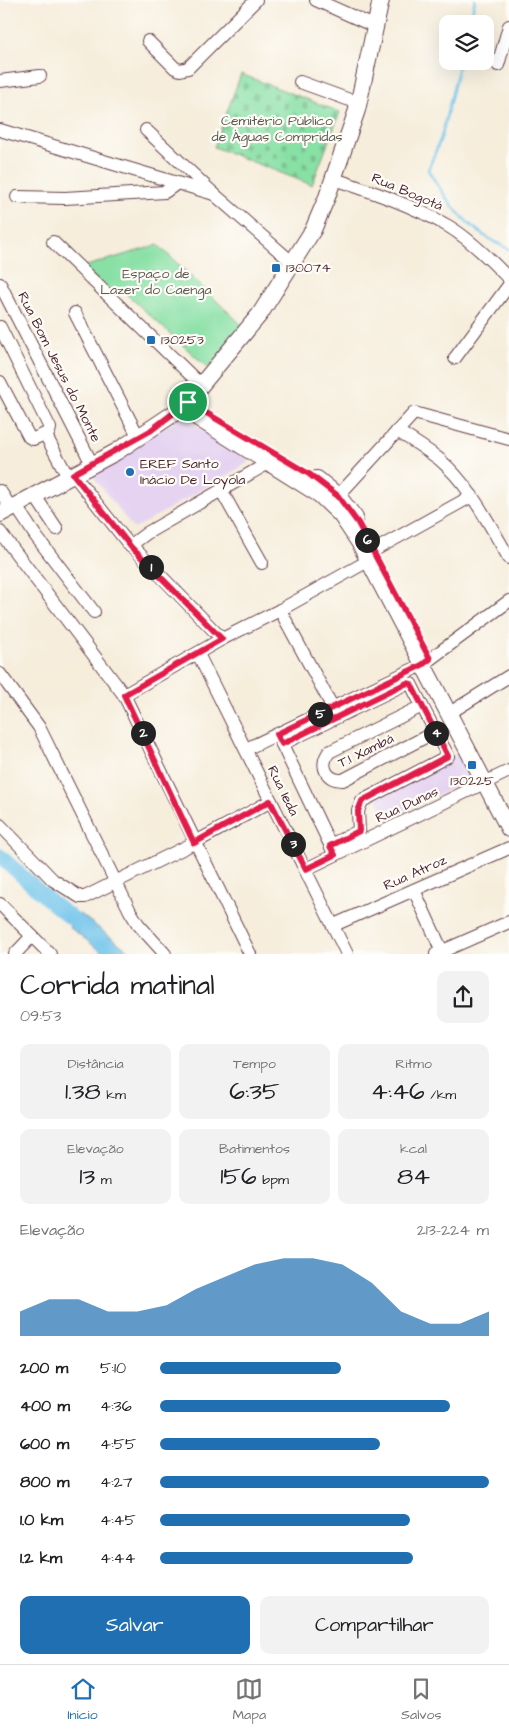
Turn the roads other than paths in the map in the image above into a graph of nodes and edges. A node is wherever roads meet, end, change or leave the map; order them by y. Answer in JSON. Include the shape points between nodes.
{"nodes":[{"id":1,"x":256,"y":0,"type":"edge"},
{"id":2,"x":316,"y":0,"type":"edge"},
{"id":3,"x":382,"y":0,"type":"edge"},
{"id":4,"x":374,"y":26,"type":"junction"},
{"id":5,"x":509,"y":26,"type":"edge"},
{"id":6,"x":148,"y":40,"type":"dead end"},
{"id":7,"x":498,"y":65,"type":"dead end"},
{"id":8,"x":40,"y":76,"type":"dead end"},
{"id":9,"x":0,"y":81,"type":"edge"},
{"id":10,"x":300,"y":82,"type":"dead end"},
{"id":11,"x":358,"y":103,"type":"junction"},
{"id":12,"x":0,"y":130,"type":"edge"},
{"id":13,"x":146,"y":130,"type":"dead end"},
{"id":14,"x":334,"y":179,"type":"junction"},
{"id":15,"x":176,"y":184,"type":"junction"},
{"id":16,"x":214,"y":194,"type":"junction"},
{"id":17,"x":17,"y":197,"type":"dead end"},
{"id":18,"x":53,"y":242,"type":"dead end"},
{"id":19,"x":294,"y":264,"type":"junction"},
{"id":20,"x":509,"y":279,"type":"edge"},
{"id":21,"x":0,"y":284,"type":"edge"},
{"id":22,"x":509,"y":285,"type":"edge"},
{"id":23,"x":75,"y":313,"type":"dead end"},
{"id":24,"x":0,"y":327,"type":"edge"},
{"id":25,"x":5,"y":350,"type":"edge"},
{"id":26,"x":455,"y":358,"type":"dead end"},
{"id":27,"x":0,"y":382,"type":"edge"},
{"id":28,"x":202,"y":386,"type":"junction"},
{"id":29,"x":185,"y":405,"type":"junction"},
{"id":30,"x":397,"y":431,"type":"junction"},
{"id":31,"x":45,"y":434,"type":"junction"},
{"id":32,"x":139,"y":438,"type":"junction"},
{"id":33,"x":509,"y":439,"type":"edge"},
{"id":34,"x":270,"y":462,"type":"junction"},
{"id":35,"x":92,"y":464,"type":"junction"},
{"id":36,"x":71,"y":475,"type":"junction"},
{"id":37,"x":221,"y":490,"type":"junction"},
{"id":38,"x":0,"y":491,"type":"edge"},
{"id":39,"x":34,"y":496,"type":"junction"},
{"id":40,"x":338,"y":496,"type":"junction"},
{"id":41,"x":472,"y":496,"type":"junction"},
{"id":42,"x":9,"y":509,"type":"edge"},
{"id":43,"x":57,"y":529,"type":"dead end"},
{"id":44,"x":0,"y":532,"type":"edge"},
{"id":45,"x":131,"y":547,"type":"junction"},
{"id":46,"x":370,"y":556,"type":"junction"},
{"id":47,"x":509,"y":558,"type":"edge"},
{"id":48,"x":262,"y":563,"type":"dead end"},
{"id":49,"x":509,"y":601,"type":"edge"},
{"id":50,"x":280,"y":610,"type":"junction"},
{"id":51,"x":94,"y":612,"type":"dead end"},
{"id":52,"x":222,"y":639,"type":"junction"},
{"id":53,"x":198,"y":654,"type":"junction"},
{"id":54,"x":426,"y":662,"type":"junction"},
{"id":55,"x":0,"y":674,"type":"edge"},
{"id":56,"x":509,"y":676,"type":"edge"},
{"id":57,"x":124,"y":695,"type":"junction"},
{"id":58,"x":422,"y":706,"type":"junction"},
{"id":59,"x":333,"y":708,"type":"junction"},
{"id":60,"x":456,"y":709,"type":"junction"},
{"id":61,"x":436,"y":733,"type":"junction"},
{"id":62,"x":279,"y":739,"type":"junction"},
{"id":63,"x":246,"y":749,"type":"junction"},
{"id":64,"x":509,"y":771,"type":"edge"},
{"id":65,"x":489,"y":782,"type":"junction"},
{"id":66,"x":270,"y":801,"type":"junction"},
{"id":67,"x":509,"y":808,"type":"edge"},
{"id":68,"x":0,"y":825,"type":"edge"},
{"id":69,"x":509,"y":829,"type":"edge"},
{"id":70,"x":194,"y":843,"type":"junction"},
{"id":71,"x":509,"y":848,"type":"edge"},
{"id":72,"x":333,"y":850,"type":"junction"},
{"id":73,"x":306,"y":869,"type":"junction"},
{"id":74,"x":115,"y":882,"type":"junction"},
{"id":75,"x":414,"y":890,"type":"junction"},
{"id":76,"x":0,"y":904,"type":"edge"},
{"id":77,"x":509,"y":922,"type":"edge"},
{"id":78,"x":334,"y":925,"type":"junction"},
{"id":79,"x":32,"y":936,"type":"junction"},
{"id":80,"x":439,"y":953,"type":"edge"},
{"id":81,"x":15,"y":954,"type":"edge"},
{"id":82,"x":50,"y":954,"type":"edge"},
{"id":83,"x":165,"y":954,"type":"edge"},
{"id":84,"x":250,"y":954,"type":"edge"},
{"id":85,"x":347,"y":954,"type":"edge"}],
"edges":[{"from":1,"to":6,"type":"street","via":[[188,68],[175,68]]},
{"from":2,"to":4,"type":"street"},
{"from":3,"to":4,"type":"main road"},
{"from":4,"to":11,"type":"main road"},
{"from":5,"to":7,"type":"street"},
{"from":8,"to":9,"type":"street"},
{"from":10,"to":11,"type":"street"},
{"from":11,"to":14,"type":"main road"},
{"from":12,"to":15,"type":"street"},
{"from":13,"to":16,"type":"street"},
{"from":14,"to":19,"type":"main road","via":[[314,230]]},
{"from":14,"to":20,"type":"street","name":"Rua Bogotá","via":[[418,210],[450,227]]},
{"from":15,"to":16,"type":"street"},
{"from":15,"to":17,"type":"street","via":[[165,192],[65,198]]},
{"from":16,"to":19,"type":"street"},
{"from":18,"to":28,"type":"street"},
{"from":19,"to":28,"type":"main road","via":[[260,314]]},
{"from":21,"to":35,"type":"street","name":"Rua Bom Jesus do Monte"},
{"from":22,"to":26,"type":"street"},
{"from":23,"to":32,"type":"street"},
{"from":24,"to":25,"type":"street"},
{"from":25,"to":31,"type":"street","via":[[50,428]]},
{"from":27,"to":31,"type":"street","via":[[29,437],[33,439]]},
{"from":28,"to":29,"type":"main road"},
{"from":29,"to":32,"type":"main road"},
{"from":29,"to":34,"type":"main road"},
{"from":29,"to":40,"type":"main road","via":[[309,474]]},
{"from":30,"to":33,"type":"street","via":[[414,413]]},
{"from":30,"to":40,"type":"street"},
{"from":30,"to":41,"type":"street","via":[[440,460]]},
{"from":31,"to":36,"type":"street"},
{"from":32,"to":35,"type":"main road"},
{"from":34,"to":37,"type":"street"},
{"from":34,"to":46,"type":"main road","via":[[320,495],[341,515]]},
{"from":35,"to":36,"type":"main road"},
{"from":36,"to":39,"type":"main road"},
{"from":36,"to":45,"type":"street"},
{"from":37,"to":45,"type":"street","via":[[147,533]]},
{"from":37,"to":48,"type":"street"},
{"from":38,"to":42,"type":"street"},
{"from":39,"to":42,"type":"main road"},
{"from":39,"to":43,"type":"street"},
{"from":40,"to":46,"type":"main road","via":[[358,523]]},
{"from":41,"to":46,"type":"street"},
{"from":41,"to":47,"type":"street"},
{"from":42,"to":51,"type":"street","via":[[35,535]]},
{"from":44,"to":57,"type":"street"},
{"from":45,"to":52,"type":"street"},
{"from":46,"to":50,"type":"street"},
{"from":46,"to":54,"type":"main road"},
{"from":49,"to":54,"type":"street"},
{"from":50,"to":52,"type":"street"},
{"from":50,"to":59,"type":"street"},
{"from":52,"to":53,"type":"street"},
{"from":53,"to":57,"type":"street"},
{"from":53,"to":63,"type":"street","name":"Rua Ieda"},
{"from":54,"to":59,"type":"street"},
{"from":54,"to":60,"type":"main road"},
{"from":54,"to":65,"type":"main road"},
{"from":55,"to":74,"type":"street","via":[[39,727]]},
{"from":56,"to":60,"type":"street"},
{"from":57,"to":70,"type":"street"},
{"from":58,"to":61,"type":"street"},
{"from":58,"to":61,"type":"street","name":"T.I Xambá","via":[[329,752],[324,761],[326,772],[333,779],[343,780]]},
{"from":58,"to":62,"type":"street","via":[[411,684],[407,683]]},
{"from":59,"to":62,"type":"street"},
{"from":60,"to":65,"type":"main road"},
{"from":61,"to":72,"type":"street","via":[[448,756],[446,759],[362,801],[358,811],[359,831]]},
{"from":62,"to":63,"type":"street"},
{"from":62,"to":72,"type":"street"},
{"from":63,"to":66,"type":"street","name":"Rua Ieda"},
{"from":64,"to":65,"type":"street","name":"Rua Dunas"},
{"from":65,"to":67,"type":"main road"},
{"from":65,"to":69,"type":"main road"},
{"from":65,"to":72,"type":"street","name":"Rua Dunas"},
{"from":66,"to":70,"type":"street"},
{"from":66,"to":73,"type":"street","name":"Rua Ieda"},
{"from":68,"to":74,"type":"street","via":[[53,880],[74,896],[85,897]]},
{"from":70,"to":74,"type":"street"},
{"from":70,"to":84,"type":"street"},
{"from":71,"to":75,"type":"street","name":"Rua Atroz"},
{"from":72,"to":73,"type":"street","name":"Rua Dunas"},
{"from":73,"to":78,"type":"street","name":"Rua Ieda"},
{"from":74,"to":83,"type":"street","via":[[138,924]]},
{"from":75,"to":78,"type":"street","name":"Rua Atroz"},
{"from":75,"to":80,"type":"street"},
{"from":76,"to":79,"type":"street"},
{"from":77,"to":80,"type":"street"},
{"from":78,"to":85,"type":"street","name":"Rua Ieda"},
{"from":79,"to":81,"type":"street"},
{"from":79,"to":82,"type":"street"}]}
